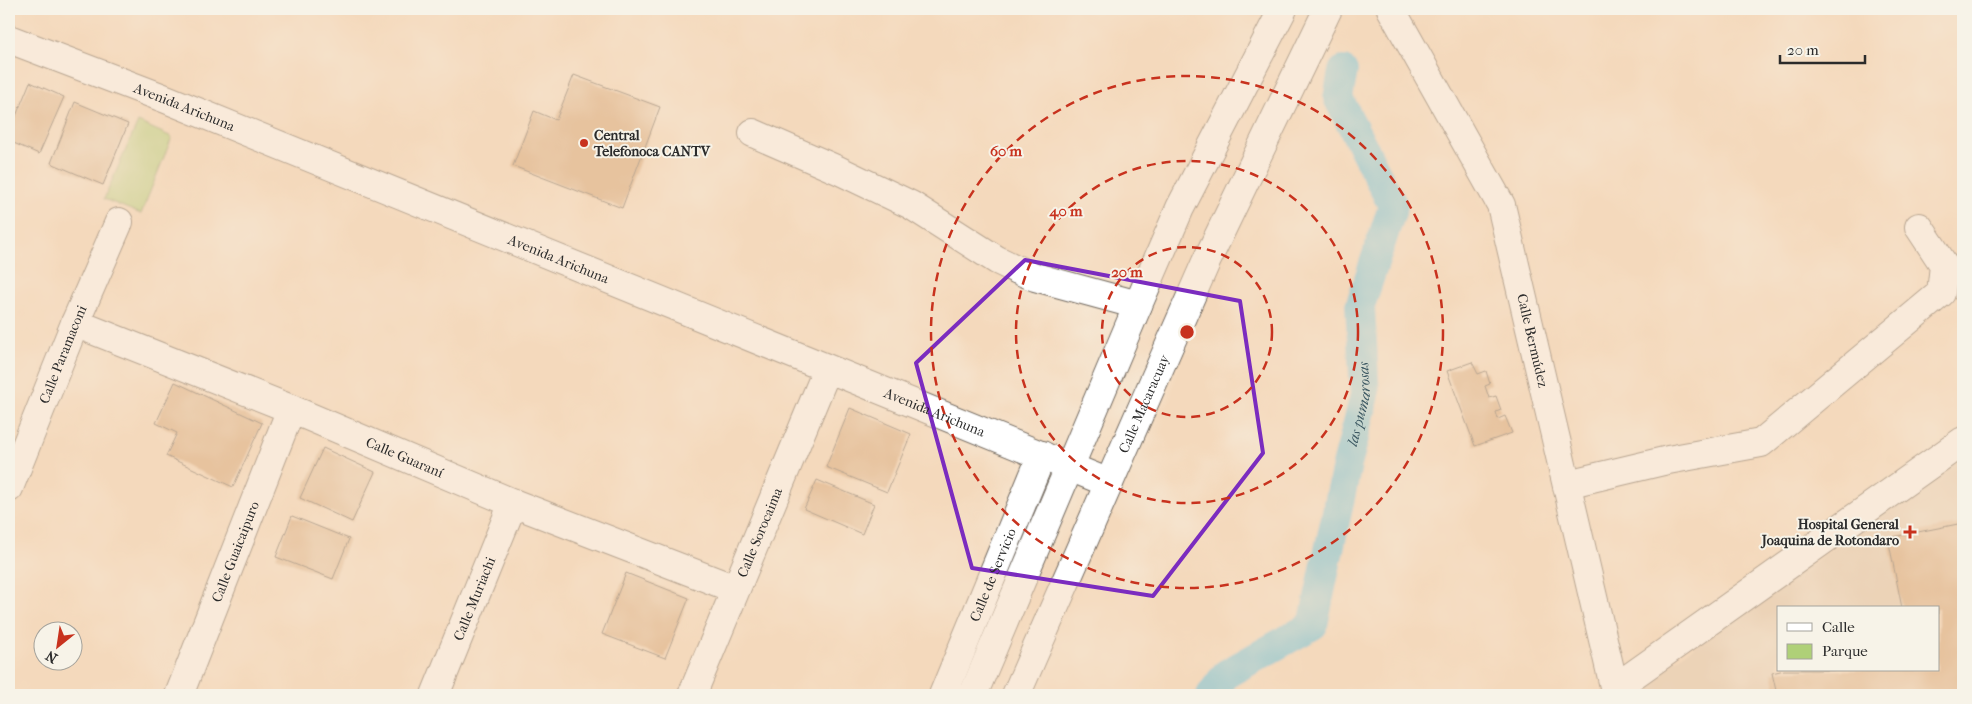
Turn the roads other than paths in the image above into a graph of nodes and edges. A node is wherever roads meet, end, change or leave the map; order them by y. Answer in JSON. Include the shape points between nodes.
{"nodes":[{"id":1,"x":1282,"y":9,"type":"edge"},
{"id":2,"x":1328,"y":9,"type":"edge"},
{"id":3,"x":1391,"y":9,"type":"edge"},
{"id":4,"x":9,"y":40,"type":"edge"},
{"id":5,"x":753,"y":133,"type":"dead end"},
{"id":6,"x":119,"y":222,"type":"dead end"},
{"id":7,"x":1919,"y":227,"type":"dead end"},
{"id":8,"x":1138,"y":305,"type":"junction"},
{"id":9,"x":75,"y":323,"type":"junction"},
{"id":10,"x":826,"y":370,"type":"junction"},
{"id":11,"x":290,"y":409,"type":"junction"},
{"id":12,"x":1963,"y":441,"type":"edge"},
{"id":13,"x":1042,"y":455,"type":"junction"},
{"id":14,"x":1070,"y":466,"type":"junction"},
{"id":15,"x":1109,"y":483,"type":"junction"},
{"id":16,"x":1567,"y":484,"type":"junction"},
{"id":17,"x":9,"y":488,"type":"edge"},
{"id":18,"x":514,"y":503,"type":"junction"},
{"id":19,"x":735,"y":590,"type":"junction"},
{"id":20,"x":1615,"y":692,"type":"edge"},
{"id":21,"x":179,"y":695,"type":"edge"},
{"id":22,"x":435,"y":695,"type":"edge"},
{"id":23,"x":692,"y":695,"type":"edge"},
{"id":24,"x":943,"y":695,"type":"edge"},
{"id":25,"x":973,"y":695,"type":"edge"},
{"id":26,"x":1016,"y":695,"type":"edge"}],
"edges":[{"from":1,"to":8,"type":"street","via":[[1180,208]]},
{"from":2,"to":15,"type":"street","name":"Calle Macaracuay","via":[[1206,262]]},
{"from":3,"to":16,"type":"street","name":"Calle Bermúdez","via":[[1501,205]]},
{"from":4,"to":10,"type":"street","name":"Avenida Arichuna","via":[[166,99]]},
{"from":5,"to":8,"type":"street","via":[[912,205],[1018,270]]},
{"from":6,"to":9,"type":"street","name":"Calle Paramaconi"},
{"from":7,"to":16,"type":"street","via":[[1944,265],[1941,293],[1760,443]]},
{"from":8,"to":14,"type":"street"},
{"from":9,"to":11,"type":"street","name":"Calle Guaraní"},
{"from":9,"to":17,"type":"street","name":"Calle Paramaconi"},
{"from":10,"to":13,"type":"street","name":"Avenida Arichuna"},
{"from":10,"to":19,"type":"street","name":"Calle Sorocaima"},
{"from":11,"to":18,"type":"street","name":"Calle Guaraní"},
{"from":11,"to":21,"type":"street","name":"Calle Guaicaipuro"},
{"from":12,"to":20,"type":"street"},
{"from":13,"to":14,"type":"street","name":"Avenida Arichuna"},
{"from":13,"to":24,"type":"street","name":"Calle de Servicio"},
{"from":14,"to":15,"type":"street","name":"Avenida Arichuna"},
{"from":14,"to":25,"type":"street"},
{"from":15,"to":26,"type":"street","name":"Calle Macaracuay"},
{"from":16,"to":20,"type":"street","name":"Calle Bermúdez"},
{"from":18,"to":19,"type":"street","name":"Calle Guaraní"},
{"from":18,"to":22,"type":"street","name":"Calle Muriachi"},
{"from":19,"to":23,"type":"street","name":"Calle Sorocaima"}]}
